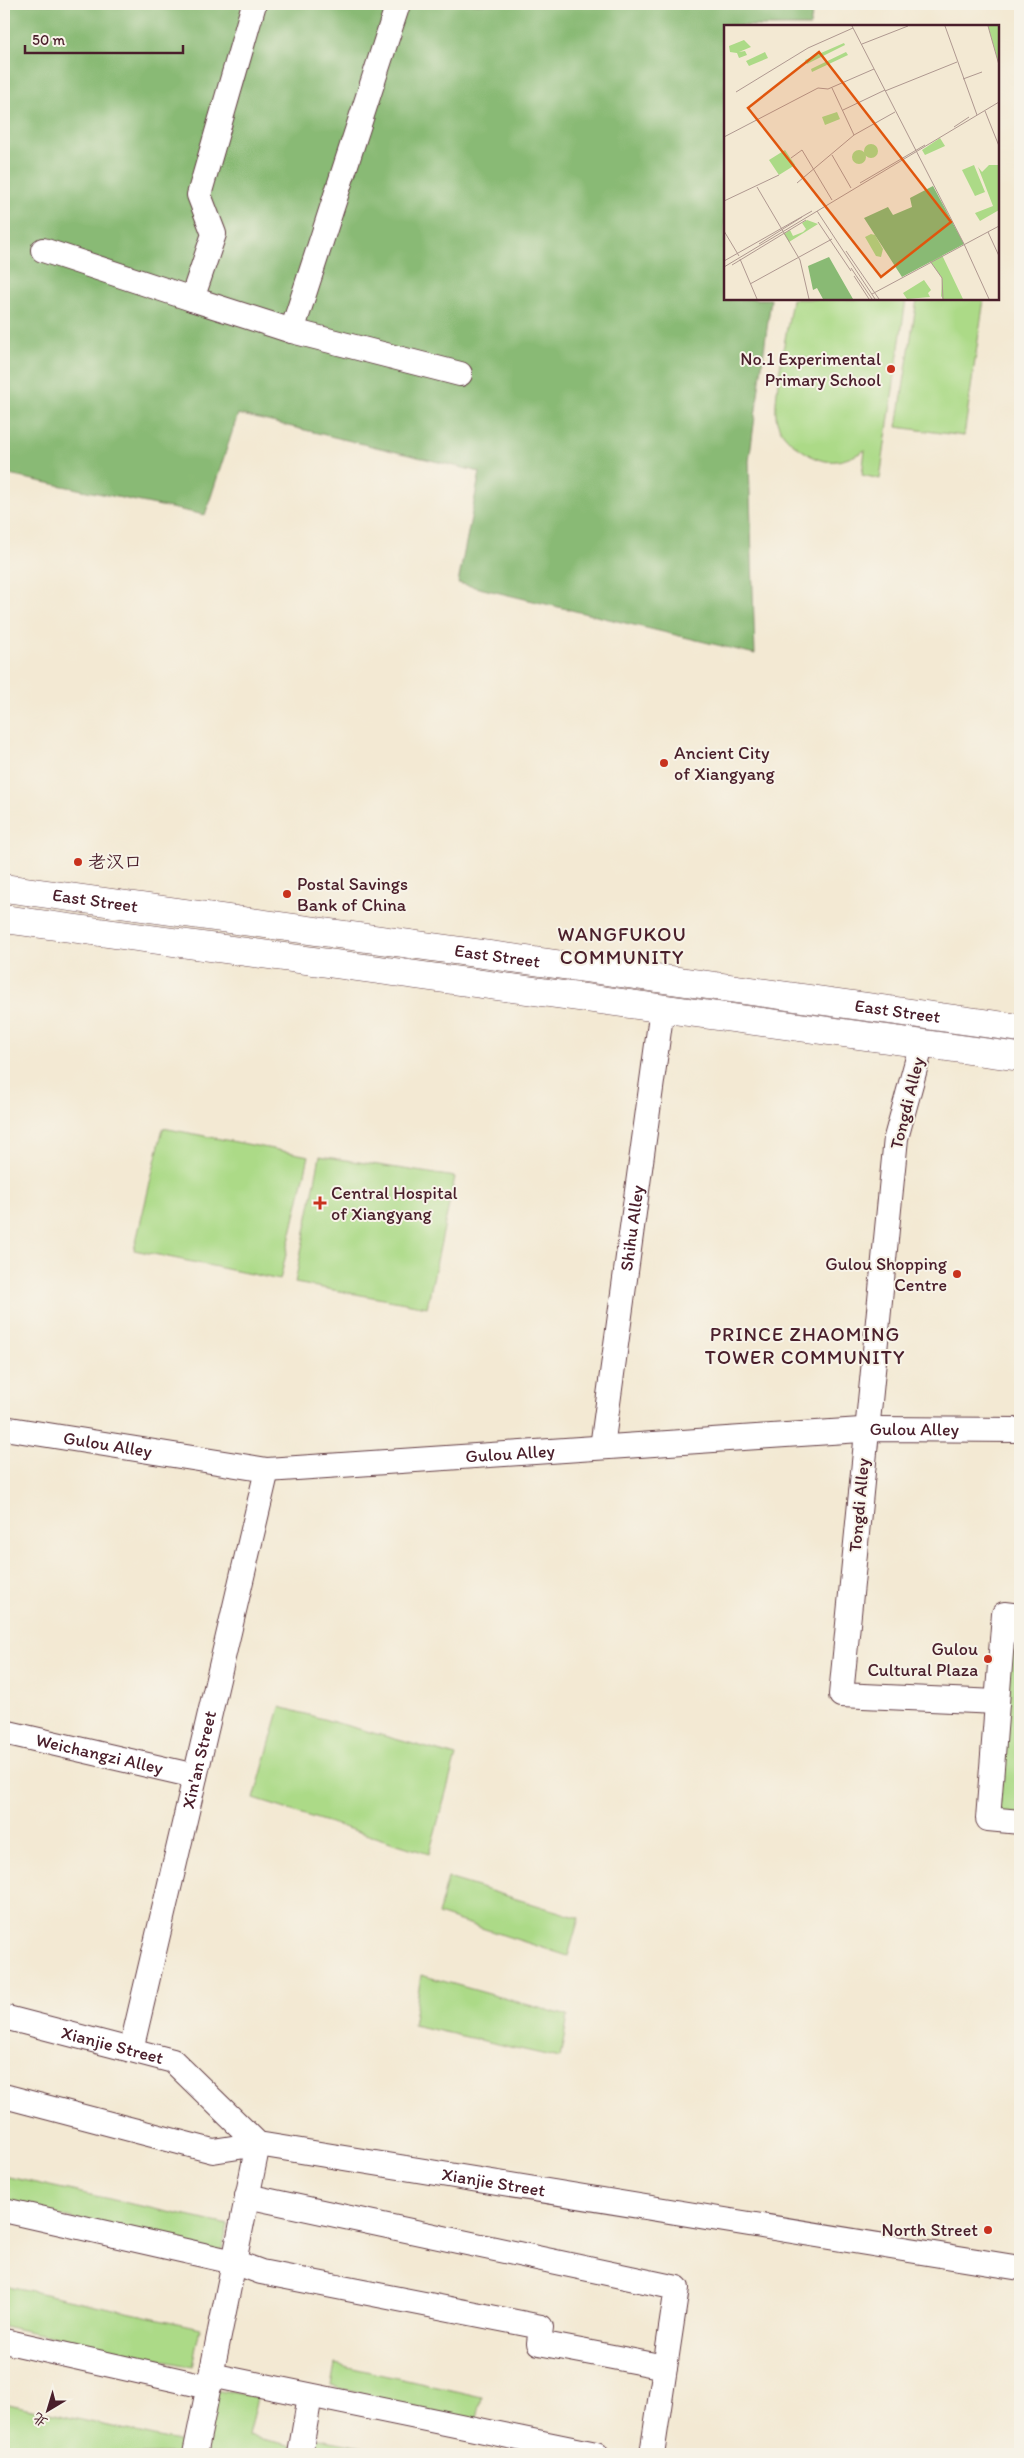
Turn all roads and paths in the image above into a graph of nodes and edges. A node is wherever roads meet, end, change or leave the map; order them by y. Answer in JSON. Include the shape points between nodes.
{"nodes":[{"id":1,"x":254,"y":4,"type":"edge"},
{"id":2,"x":398,"y":4,"type":"edge"},
{"id":3,"x":43,"y":250,"type":"dead end"},
{"id":4,"x":192,"y":299,"type":"junction"},
{"id":5,"x":292,"y":331,"type":"junction"},
{"id":6,"x":460,"y":374,"type":"dead end"},
{"id":7,"x":4,"y":888,"type":"edge"},
{"id":8,"x":4,"y":919,"type":"edge"},
{"id":9,"x":662,"y":1008,"type":"junction"},
{"id":10,"x":1020,"y":1028,"type":"edge"},
{"id":11,"x":922,"y":1043,"type":"junction"},
{"id":12,"x":1020,"y":1057,"type":"edge"},
{"id":13,"x":4,"y":1428,"type":"edge"},
{"id":14,"x":866,"y":1429,"type":"junction"},
{"id":15,"x":1020,"y":1430,"type":"edge"},
{"id":16,"x":602,"y":1447,"type":"junction"},
{"id":17,"x":267,"y":1470,"type":"junction"},
{"id":18,"x":1020,"y":1616,"type":"edge"},
{"id":19,"x":997,"y":1702,"type":"junction"},
{"id":20,"x":4,"y":1732,"type":"edge"},
{"id":21,"x":195,"y":1776,"type":"junction"},
{"id":22,"x":1020,"y":1822,"type":"edge"},
{"id":23,"x":4,"y":2017,"type":"edge"},
{"id":24,"x":131,"y":2050,"type":"junction"},
{"id":25,"x":4,"y":2096,"type":"edge"},
{"id":26,"x":258,"y":2144,"type":"junction"},
{"id":27,"x":247,"y":2196,"type":"junction"},
{"id":28,"x":4,"y":2210,"type":"edge"},
{"id":29,"x":234,"y":2262,"type":"junction"},
{"id":30,"x":1020,"y":2268,"type":"edge"},
{"id":31,"x":4,"y":2341,"type":"edge"},
{"id":32,"x":665,"y":2367,"type":"junction"},
{"id":33,"x":210,"y":2381,"type":"junction"},
{"id":34,"x":310,"y":2396,"type":"junction"},
{"id":35,"x":195,"y":2454,"type":"edge"},
{"id":36,"x":300,"y":2454,"type":"edge"},
{"id":37,"x":596,"y":2454,"type":"edge"},
{"id":38,"x":652,"y":2454,"type":"edge"}],
"edges":[{"from":1,"to":4,"type":"street","via":[[199,195],[214,234]]},
{"from":2,"to":5,"type":"street"},
{"from":3,"to":4,"type":"street"},
{"from":4,"to":5,"type":"street"},
{"from":5,"to":6,"type":"street"},
{"from":7,"to":10,"type":"main road","name":"East Street"},
{"from":8,"to":9,"type":"main road","name":"East Street"},
{"from":9,"to":11,"type":"main road","name":"East Street"},
{"from":9,"to":16,"type":"street","name":"Shihu Alley"},
{"from":11,"to":12,"type":"main road","name":"East Street"},
{"from":11,"to":14,"type":"street","name":"Tongdi Alley","via":[[896,1138]]},
{"from":13,"to":17,"type":"street","name":"Gulou Alley"},
{"from":14,"to":15,"type":"street","name":"Gulou Alley"},
{"from":14,"to":16,"type":"street","name":"Gulou Alley"},
{"from":14,"to":19,"type":"street","name":"Tongdi Alley","via":[[841,1695]]},
{"from":16,"to":17,"type":"street","name":"Gulou Alley"},
{"from":17,"to":21,"type":"street","name":"Xin'an Street"},
{"from":18,"to":19,"type":"street","via":[[1004,1614]]},
{"from":19,"to":22,"type":"street","via":[[988,1819]]},
{"from":20,"to":21,"type":"street","name":"Weichangzi Alley"},
{"from":21,"to":24,"type":"street","name":"Xin'an Street"},
{"from":23,"to":24,"type":"street","name":"Xianjie Street"},
{"from":24,"to":26,"type":"street","name":"Xianjie Street","via":[[173,2061]]},
{"from":25,"to":26,"type":"street","via":[[213,2151]]},
{"from":26,"to":27,"type":"street"},
{"from":26,"to":30,"type":"street","name":"Xianjie Street"},
{"from":27,"to":29,"type":"street"},
{"from":27,"to":32,"type":"street","via":[[677,2288]]},
{"from":28,"to":29,"type":"street"},
{"from":29,"to":32,"type":"street","via":[[261,2272],[541,2327],[539,2343]]},
{"from":29,"to":33,"type":"street"},
{"from":31,"to":33,"type":"street"},
{"from":32,"to":38,"type":"street"},
{"from":33,"to":34,"type":"street"},
{"from":33,"to":35,"type":"street"},
{"from":34,"to":36,"type":"street"},
{"from":34,"to":37,"type":"street"}]}
